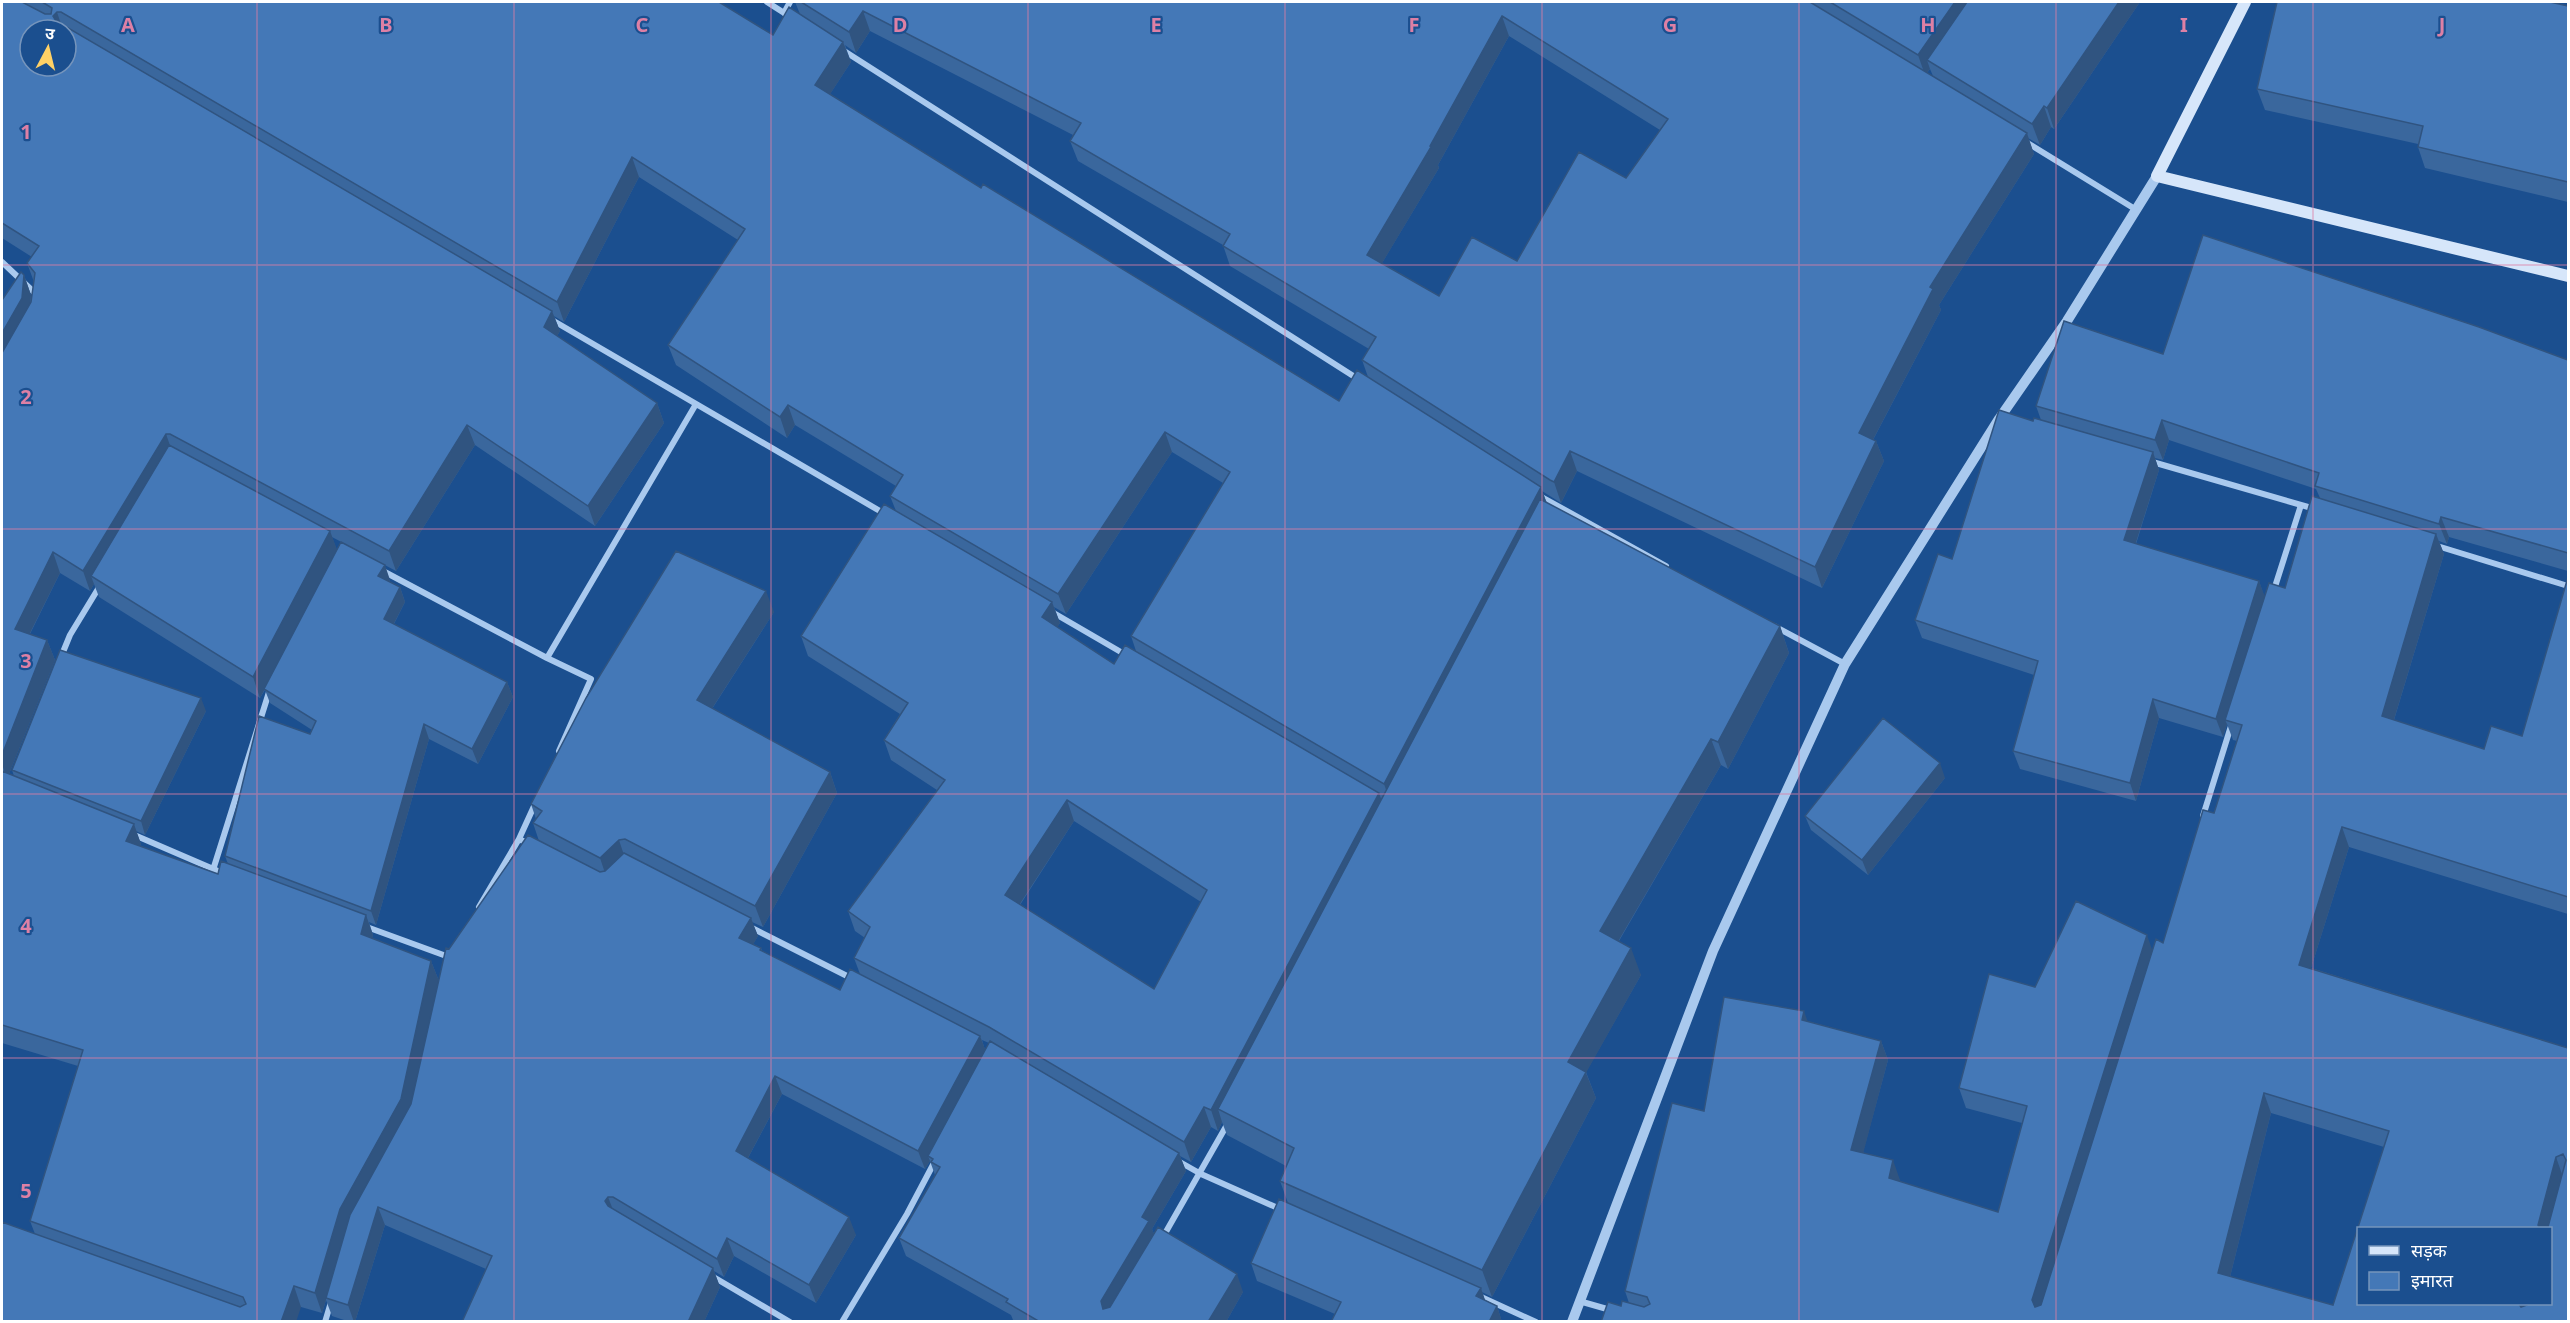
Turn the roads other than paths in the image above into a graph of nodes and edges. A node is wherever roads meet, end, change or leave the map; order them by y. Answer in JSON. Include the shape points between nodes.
{"nodes":[{"id":1,"x":767,"y":2,"type":"edge"},
{"id":2,"x":790,"y":2,"type":"edge"},
{"id":3,"x":2245,"y":2,"type":"edge"},
{"id":4,"x":784,"y":13,"type":"junction"},
{"id":5,"x":794,"y":19,"type":"edge"},
{"id":6,"x":834,"y":45,"type":"edge"},
{"id":7,"x":2016,"y":137,"type":"edge"},
{"id":8,"x":2157,"y":176,"type":"junction"},
{"id":9,"x":2135,"y":209,"type":"junction"},
{"id":10,"x":2,"y":262,"type":"edge"},
{"id":11,"x":2568,"y":276,"type":"edge"},
{"id":12,"x":36,"y":302,"type":"edge"},
{"id":13,"x":541,"y":314,"type":"edge"},
{"id":14,"x":1365,"y":384,"type":"edge"},
{"id":15,"x":696,"y":404,"type":"junction"},
{"id":16,"x":2144,"y":460,"type":"edge"},
{"id":17,"x":1535,"y":493,"type":"edge"},
{"id":18,"x":1556,"y":505,"type":"junction"},
{"id":19,"x":2301,"y":505,"type":"junction"},
{"id":20,"x":2323,"y":512,"type":"edge"},
{"id":21,"x":1550,"y":516,"type":"edge"},
{"id":22,"x":891,"y":518,"type":"edge"},
{"id":23,"x":2424,"y":542,"type":"edge"},
{"id":24,"x":375,"y":567,"type":"edge"},
{"id":25,"x":1669,"y":568,"type":"edge"},
{"id":26,"x":105,"y":576,"type":"edge"},
{"id":27,"x":2568,"y":586,"type":"edge"},
{"id":28,"x":2272,"y":595,"type":"edge"},
{"id":29,"x":1045,"y":608,"type":"edge"},
{"id":30,"x":1762,"y":619,"type":"edge"},
{"id":31,"x":547,"y":658,"type":"junction"},
{"id":32,"x":1137,"y":662,"type":"edge"},
{"id":33,"x":1845,"y":664,"type":"junction"},
{"id":34,"x":57,"y":667,"type":"edge"},
{"id":35,"x":271,"y":686,"type":"edge"},
{"id":36,"x":2233,"y":720,"type":"edge"},
{"id":37,"x":558,"y":754,"type":"edge"},
{"id":38,"x":538,"y":797,"type":"edge"},
{"id":39,"x":2201,"y":822,"type":"edge"},
{"id":40,"x":129,"y":833,"type":"edge"},
{"id":41,"x":519,"y":839,"type":"junction"},
{"id":42,"x":539,"y":850,"type":"edge"},
{"id":43,"x":213,"y":870,"type":"junction"},
{"id":44,"x":236,"y":878,"type":"edge"},
{"id":45,"x":472,"y":918,"type":"edge"},
{"id":46,"x":359,"y":924,"type":"edge"},
{"id":47,"x":744,"y":924,"type":"edge"},
{"id":48,"x":454,"y":948,"type":"edge"},
{"id":49,"x":449,"y":958,"type":"junction"},
{"id":50,"x":446,"y":969,"type":"edge"},
{"id":51,"x":859,"y":982,"type":"edge"},
{"id":52,"x":1234,"y":1112,"type":"edge"},
{"id":53,"x":939,"y":1153,"type":"edge"},
{"id":54,"x":1170,"y":1156,"type":"edge"},
{"id":55,"x":1201,"y":1174,"type":"junction"},
{"id":56,"x":1287,"y":1212,"type":"edge"},
{"id":57,"x":1160,"y":1243,"type":"edge"},
{"id":58,"x":698,"y":1268,"type":"edge"},
{"id":59,"x":1472,"y":1293,"type":"edge"},
{"id":60,"x":332,"y":1299,"type":"edge"},
{"id":61,"x":1580,"y":1301,"type":"junction"},
{"id":62,"x":1621,"y":1313,"type":"edge"},
{"id":63,"x":325,"y":1322,"type":"edge"},
{"id":64,"x":790,"y":1322,"type":"edge"},
{"id":65,"x":842,"y":1322,"type":"edge"},
{"id":66,"x":1536,"y":1322,"type":"edge"},
{"id":67,"x":1572,"y":1322,"type":"edge"}],
"edges":[{"from":1,"to":4,"type":"street"},
{"from":2,"to":4,"type":"street"},
{"from":3,"to":8,"type":"main road"},
{"from":4,"to":5,"type":"street"},
{"from":6,"to":14,"type":"street"},
{"from":7,"to":9,"type":"street"},
{"from":8,"to":9,"type":"street"},
{"from":8,"to":11,"type":"main road"},
{"from":9,"to":33,"type":"street","via":[[2005,420]]},
{"from":10,"to":12,"type":"street","via":[[37,293]]},
{"from":13,"to":15,"type":"street"},
{"from":15,"to":22,"type":"street"},
{"from":15,"to":31,"type":"street"},
{"from":16,"to":19,"type":"street"},
{"from":17,"to":18,"type":"street"},
{"from":18,"to":21,"type":"street"},
{"from":18,"to":25,"type":"street"},
{"from":19,"to":20,"type":"street"},
{"from":19,"to":28,"type":"street"},
{"from":23,"to":27,"type":"street"},
{"from":24,"to":31,"type":"street"},
{"from":26,"to":34,"type":"street","via":[[70,635]]},
{"from":29,"to":32,"type":"street"},
{"from":30,"to":33,"type":"street"},
{"from":31,"to":37,"type":"street","via":[[591,679]]},
{"from":33,"to":61,"type":"street","via":[[1713,951]]},
{"from":35,"to":43,"type":"street"},
{"from":36,"to":39,"type":"street"},
{"from":38,"to":41,"type":"street"},
{"from":40,"to":43,"type":"street"},
{"from":41,"to":42,"type":"street"},
{"from":41,"to":45,"type":"street"},
{"from":43,"to":44,"type":"street"},
{"from":46,"to":49,"type":"street"},
{"from":47,"to":51,"type":"street"},
{"from":48,"to":49,"type":"street"},
{"from":49,"to":50,"type":"street"},
{"from":52,"to":55,"type":"street"},
{"from":53,"to":65,"type":"street"},
{"from":54,"to":55,"type":"street"},
{"from":55,"to":56,"type":"street"},
{"from":55,"to":57,"type":"street"},
{"from":58,"to":64,"type":"street"},
{"from":59,"to":66,"type":"street"},
{"from":60,"to":63,"type":"street"},
{"from":61,"to":62,"type":"street"},
{"from":61,"to":67,"type":"street"}]}
